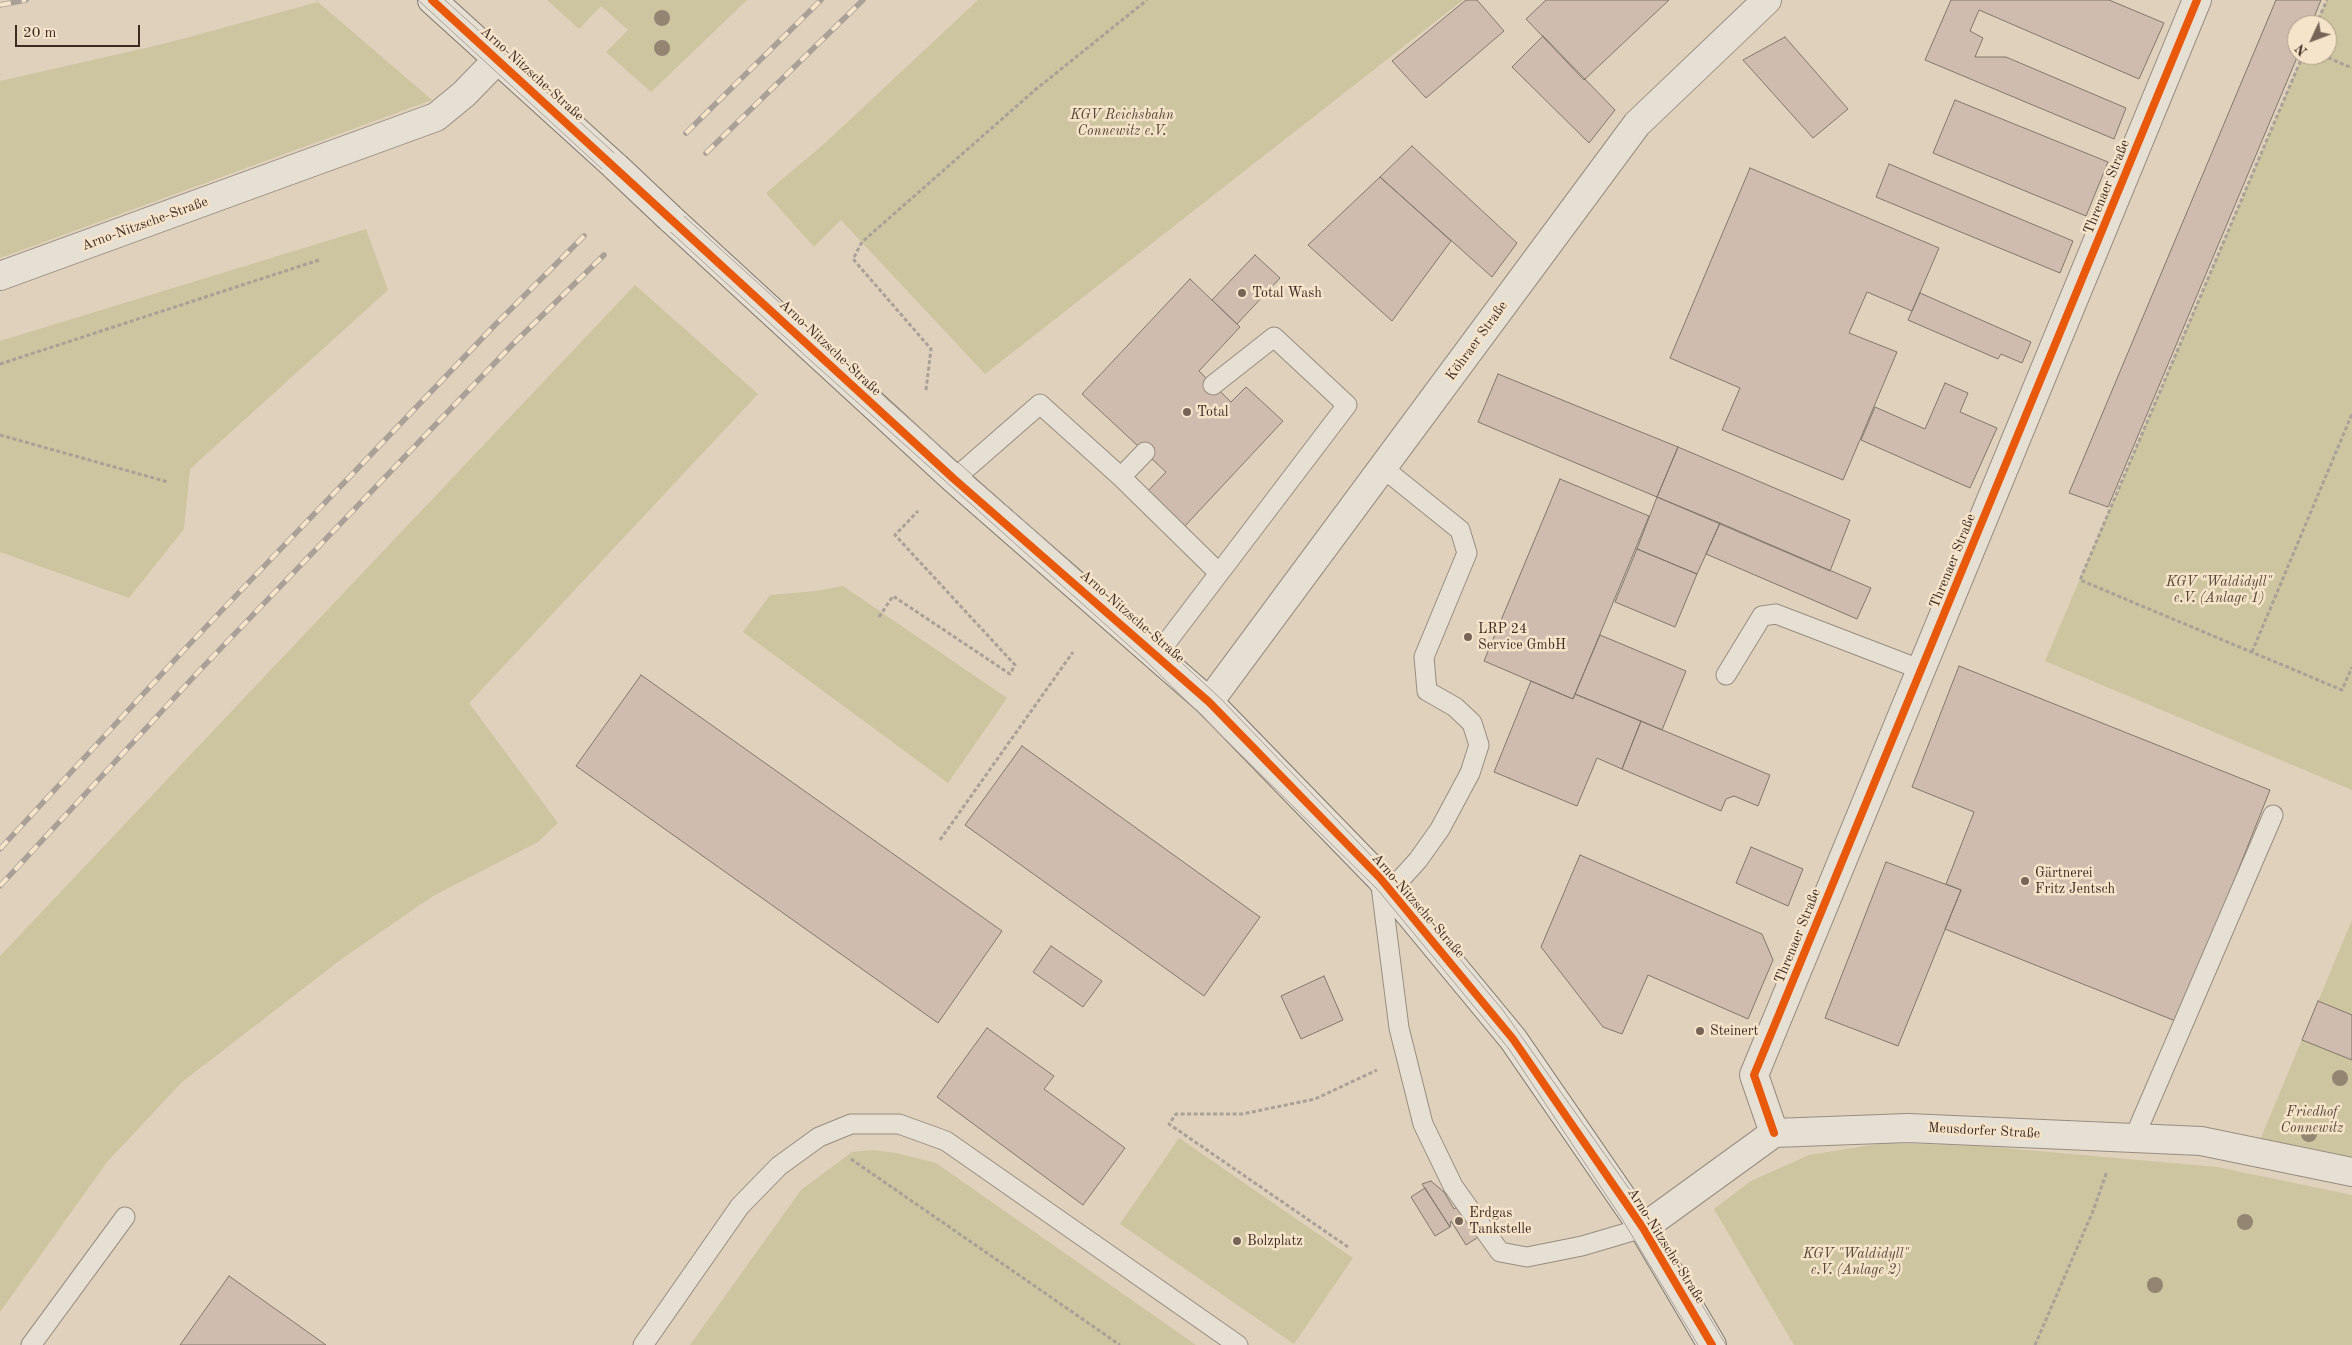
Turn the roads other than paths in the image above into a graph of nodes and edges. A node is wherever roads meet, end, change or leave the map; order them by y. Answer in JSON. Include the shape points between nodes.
{"nodes":[{"id":1,"x":432,"y":0,"type":"edge"},
{"id":2,"x":1767,"y":0,"type":"edge"},
{"id":3,"x":2192,"y":2,"type":"edge"},
{"id":4,"x":498,"y":60,"type":"junction"},
{"id":5,"x":0,"y":276,"type":"edge"},
{"id":6,"x":1213,"y":385,"type":"dead end"},
{"id":7,"x":1144,"y":452,"type":"dead end"},
{"id":8,"x":1383,"y":468,"type":"junction"},
{"id":9,"x":1121,"y":477,"type":"junction"},
{"id":10,"x":954,"y":478,"type":"junction"},
{"id":11,"x":1219,"y":573,"type":"junction"},
{"id":12,"x":1157,"y":655,"type":"junction"},
{"id":13,"x":1922,"y":670,"type":"junction"},
{"id":14,"x":1726,"y":675,"type":"dead end"},
{"id":15,"x":1209,"y":702,"type":"junction"},
{"id":16,"x":2273,"y":815,"type":"dead end"},
{"id":17,"x":1385,"y":885,"type":"junction"},
{"id":18,"x":1774,"y":1133,"type":"junction"},
{"id":19,"x":2126,"y":1138,"type":"junction"},
{"id":20,"x":2352,"y":1172,"type":"edge"},
{"id":21,"x":124,"y":1216,"type":"dead end"},
{"id":22,"x":1643,"y":1228,"type":"junction"},
{"id":23,"x":31,"y":1345,"type":"edge"},
{"id":24,"x":642,"y":1345,"type":"edge"},
{"id":25,"x":1238,"y":1345,"type":"edge"},
{"id":26,"x":1712,"y":1345,"type":"edge"}],
"edges":[{"from":1,"to":4,"type":"street","name":"Arno-Nitzsche-Straße"},
{"from":2,"to":8,"type":"street","name":"Köhraer Straße","via":[[1637,124]]},
{"from":3,"to":13,"type":"street","name":"Threnaer Straße"},
{"from":4,"to":5,"type":"street","name":"Arno-Nitzsche-Straße","via":[[436,117]]},
{"from":4,"to":10,"type":"street","name":"Arno-Nitzsche-Straße","bridge":true},
{"from":6,"to":11,"type":"lane","via":[[1274,337],[1348,405]]},
{"from":7,"to":9,"type":"lane"},
{"from":8,"to":15,"type":"street","name":"Köhraer Straße"},
{"from":8,"to":17,"type":"lane","via":[[1460,530],[1467,552],[1424,657],[1427,691],[1455,707],[1472,723],[1479,745],[1470,774],[1440,829],[1418,860]]},
{"from":9,"to":10,"type":"lane","via":[[1040,404]]},
{"from":9,"to":11,"type":"lane"},
{"from":10,"to":12,"type":"street","name":"Arno-Nitzsche-Straße"},
{"from":11,"to":12,"type":"lane"},
{"from":12,"to":15,"type":"street","name":"Arno-Nitzsche-Straße"},
{"from":13,"to":14,"type":"lane","via":[[1776,614],[1762,616]]},
{"from":13,"to":18,"type":"street","name":"Threnaer Straße","via":[[1754,1075]]},
{"from":15,"to":17,"type":"street","name":"Arno-Nitzsche-Straße"},
{"from":16,"to":19,"type":"lane"},
{"from":17,"to":22,"type":"street","name":"Arno-Nitzsche-Straße","via":[[1514,1039]]},
{"from":17,"to":22,"type":"lane","via":[[1392,980],[1423,1124],[1453,1186],[1500,1252],[1527,1257],[1582,1246]]},
{"from":18,"to":19,"type":"street","name":"Meusdorfer Straße","via":[[1908,1128]]},
{"from":18,"to":22,"type":"street"},
{"from":19,"to":20,"type":"street","name":"Meusdorfer Straße","via":[[2201,1141]]},
{"from":21,"to":23,"type":"lane"},
{"from":22,"to":26,"type":"street","name":"Arno-Nitzsche-Straße"},
{"from":24,"to":25,"type":"lane","via":[[740,1206],[779,1166],[819,1137],[851,1124],[899,1124],[946,1141]]}]}
